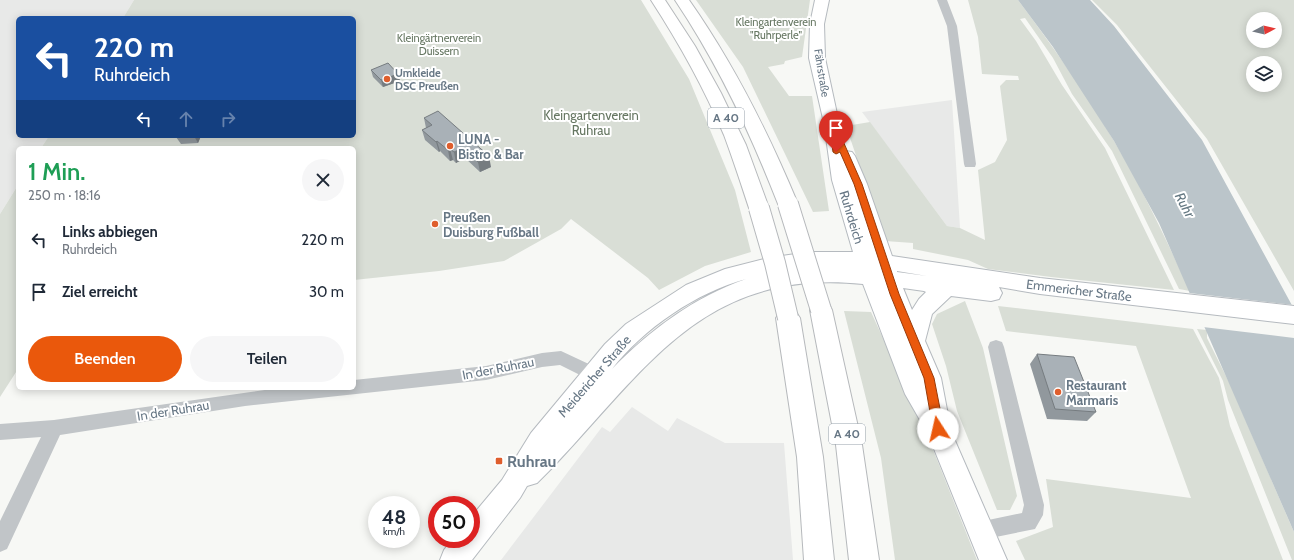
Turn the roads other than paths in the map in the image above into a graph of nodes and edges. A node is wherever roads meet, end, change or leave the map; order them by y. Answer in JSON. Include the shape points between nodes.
{"nodes":[{"id":1,"x":658,"y":0,"type":"edge"},
{"id":2,"x":682,"y":0,"type":"edge"},
{"id":3,"x":822,"y":0,"type":"edge"},
{"id":4,"x":942,"y":0,"type":"edge"},
{"id":5,"x":832,"y":123,"type":"joint"},
{"id":6,"x":970,"y":164,"type":"dead end"},
{"id":7,"x":877,"y":270,"type":"junction"},
{"id":8,"x":946,"y":288,"type":"junction"},
{"id":9,"x":1042,"y":292,"type":"junction"},
{"id":10,"x":1294,"y":315,"type":"edge"},
{"id":11,"x":1294,"y":327,"type":"edge"},
{"id":12,"x":914,"y":340,"type":"junction"},
{"id":13,"x":996,"y":347,"type":"dead end"},
{"id":14,"x":603,"y":378,"type":"junction"},
{"id":15,"x":356,"y":387,"type":"edge"},
{"id":16,"x":329,"y":390,"type":"edge"},
{"id":17,"x":54,"y":428,"type":"junction"},
{"id":18,"x":938,"y":429,"type":"junction"},
{"id":19,"x":0,"y":432,"type":"edge"},
{"id":20,"x":480,"y":528,"type":"edge"},
{"id":21,"x":981,"y":530,"type":"junction"},
{"id":22,"x":0,"y":542,"type":"edge"},
{"id":23,"x":464,"y":548,"type":"edge"},
{"id":24,"x":454,"y":560,"type":"edge"},
{"id":25,"x":819,"y":560,"type":"edge"},
{"id":26,"x":864,"y":560,"type":"edge"},
{"id":27,"x":993,"y":560,"type":"edge"}],
"edges":[{"from":1,"to":25,"type":"highway","number":"A 40","bridge":true,"via":[[691,51],[729,126],[759,208],[775,263],[788,318],[810,457]]},
{"from":2,"to":26,"type":"highway","number":"A 40","bridge":true,"via":[[704,31],[737,90],[769,156],[788,204],[821,310],[849,445]]},
{"from":3,"to":5,"type":"main road","name":"Fährstraße","via":[[817,24],[817,58]]},
{"from":4,"to":6,"type":"street","via":[[952,26]]},
{"from":5,"to":7,"type":"main road","name":"Ruhrdeich","via":[[841,180]]},
{"from":7,"to":8,"type":"main road","name":"Emmericher Straße"},
{"from":7,"to":9,"type":"main road","name":"Emmericher Straße"},
{"from":7,"to":12,"type":"main road","name":"Ruhrdeich"},
{"from":7,"to":14,"type":"main road","name":"Meidericher Straße","via":[[840,275],[810,274],[746,286],[704,306],[676,325],[639,356]]},
{"from":7,"to":18,"type":"main road","name":"Ruhrdeich","via":[[894,339],[917,394]]},
{"from":8,"to":9,"type":"main road","name":"Emmericher Straße"},
{"from":8,"to":12,"type":"main road","via":[[922,308]]},
{"from":9,"to":10,"type":"main road","name":"Emmericher Straße"},
{"from":9,"to":11,"type":"main road","name":"Emmericher Straße"},
{"from":12,"to":18,"type":"main road","name":"Ruhrdeich","via":[[929,378]]},
{"from":13,"to":21,"type":"street","via":[[1034,505],[1033,515],[1028,522]]},
{"from":14,"to":15,"type":"street","name":"In der Ruhrau","via":[[561,358],[486,373]]},
{"from":14,"to":20,"type":"main road","name":"Meidericher Straße","via":[[553,451],[511,489]]},
{"from":16,"to":17,"type":"street","name":"In der Ruhrau","via":[[246,399]]},
{"from":17,"to":19,"type":"street","name":"In der Ruhrau"},
{"from":17,"to":22,"type":"street"},
{"from":18,"to":21,"type":"main road","name":"Ruhrdeich"},
{"from":21,"to":27,"type":"main road","name":"Ruhrdeich"},
{"from":23,"to":24,"type":"main road","name":"Meidericher Straße"}]}
